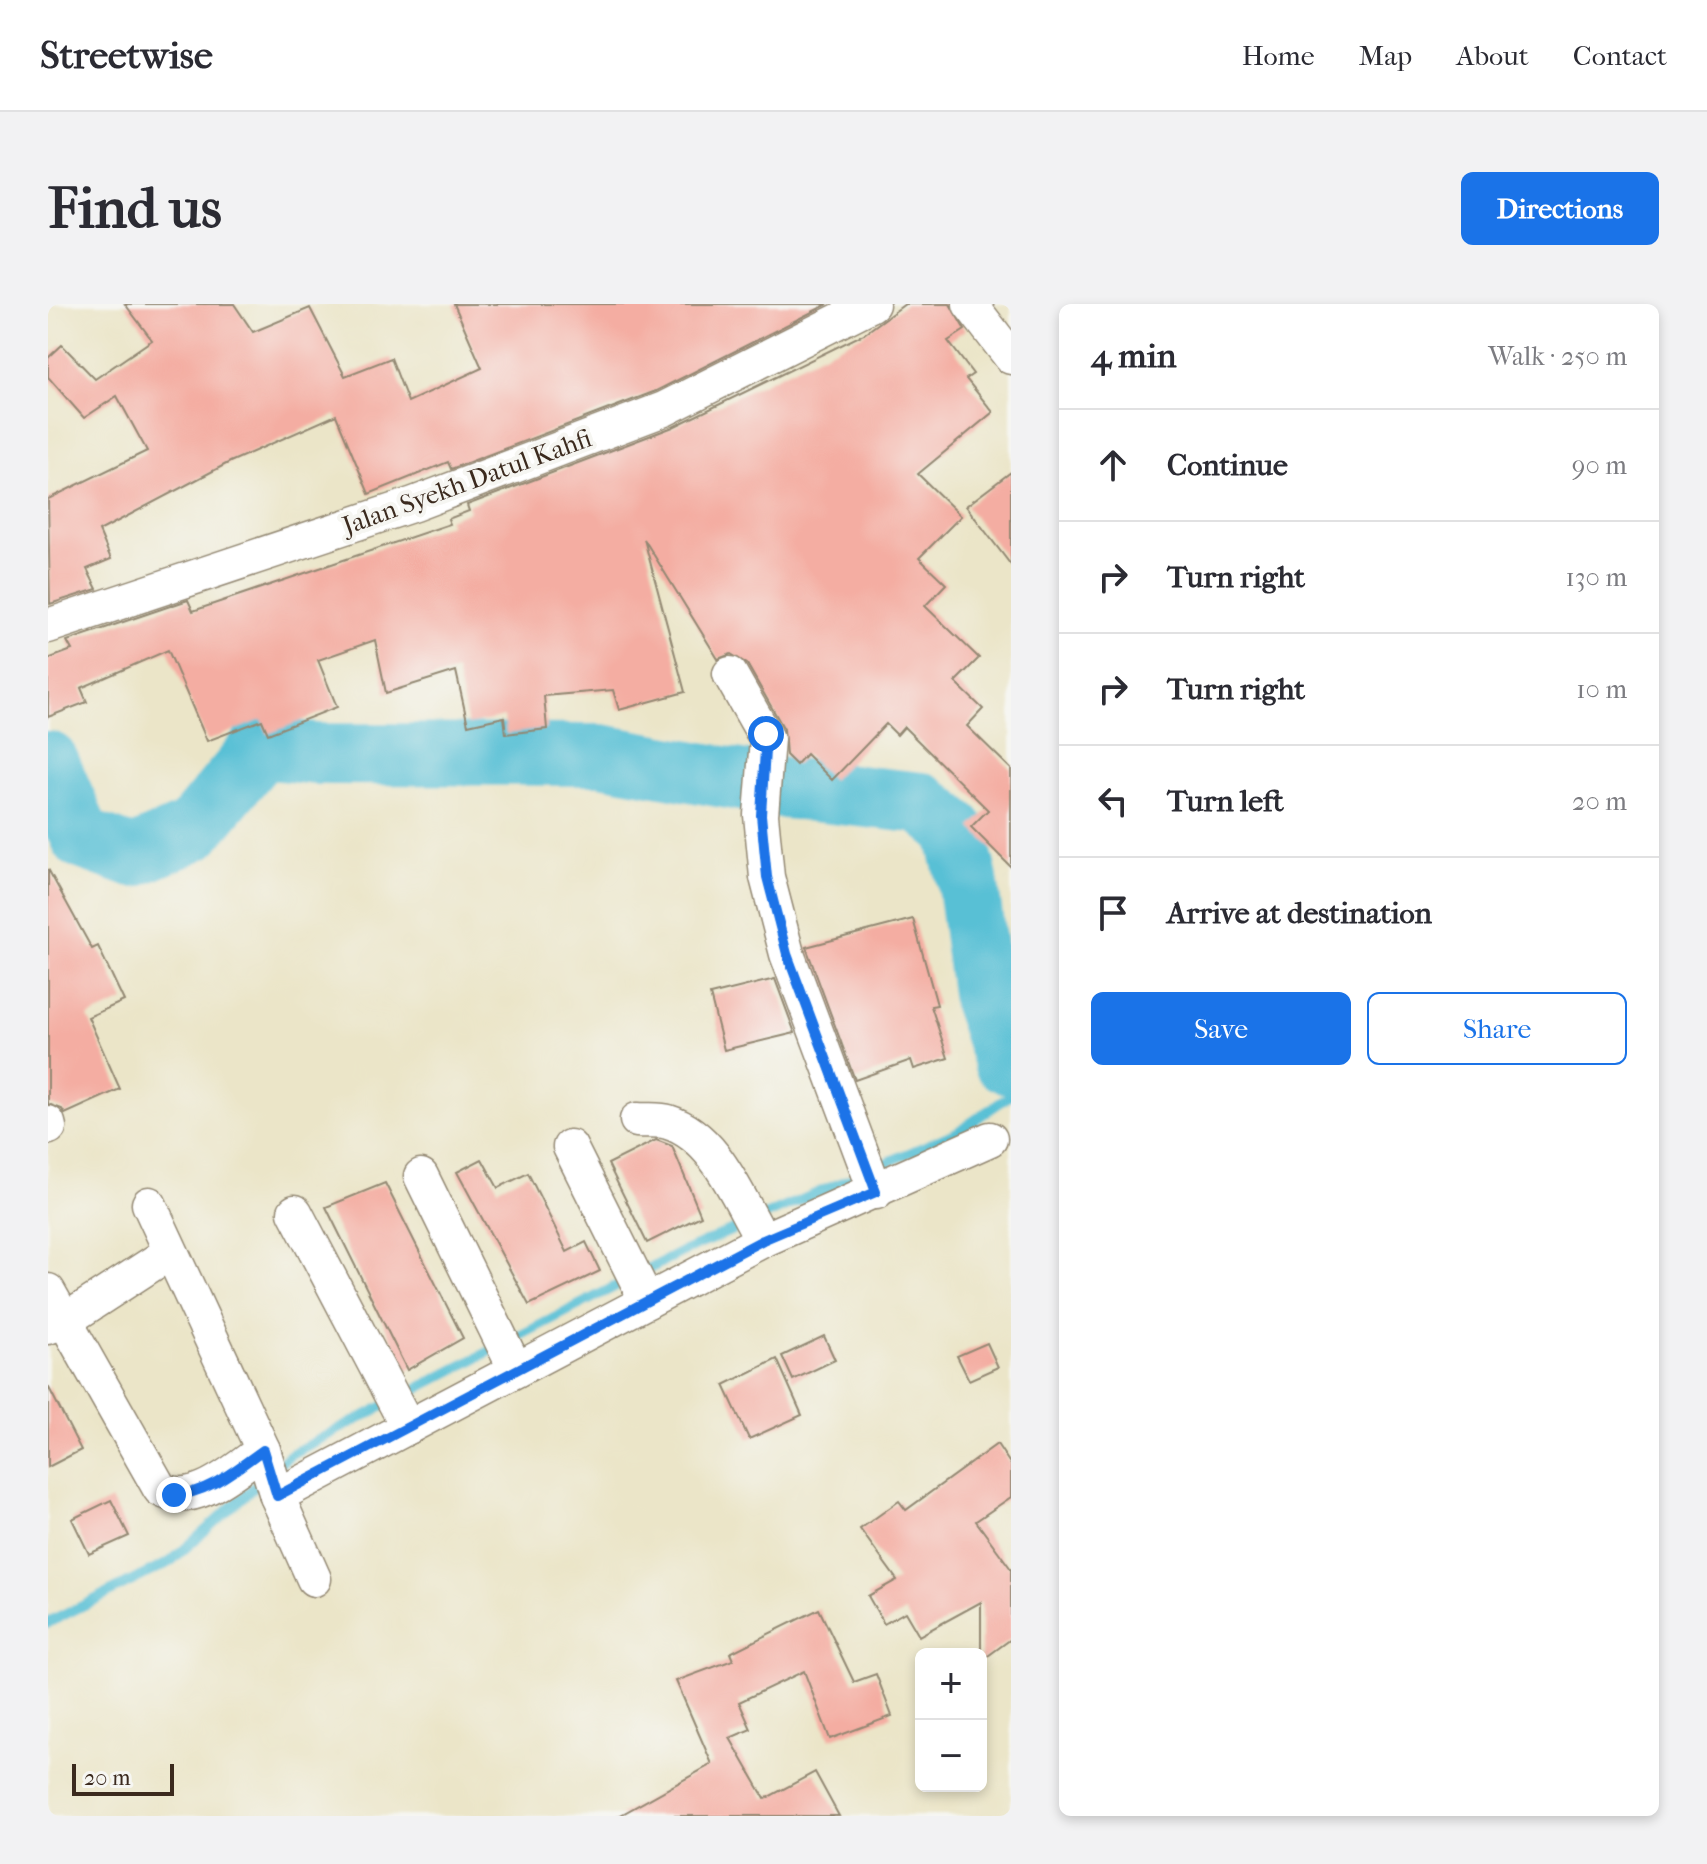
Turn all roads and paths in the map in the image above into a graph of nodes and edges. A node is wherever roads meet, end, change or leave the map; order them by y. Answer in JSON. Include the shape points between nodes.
{"nodes":[{"id":1,"x":872,"y":304,"type":"edge"},
{"id":2,"x":970,"y":304,"type":"edge"},
{"id":3,"x":1011,"y":357,"type":"edge"},
{"id":4,"x":50,"y":621,"type":"edge"},
{"id":5,"x":730,"y":674,"type":"dead end"},
{"id":6,"x":637,"y":1120,"type":"dead end"},
{"id":7,"x":990,"y":1139,"type":"dead end"},
{"id":8,"x":570,"y":1147,"type":"dead end"},
{"id":9,"x":421,"y":1176,"type":"dead end"},
{"id":10,"x":869,"y":1176,"type":"junction"},
{"id":11,"x":149,"y":1204,"type":"dead end"},
{"id":12,"x":295,"y":1212,"type":"dead end"},
{"id":13,"x":755,"y":1228,"type":"junction"},
{"id":14,"x":169,"y":1253,"type":"junction"},
{"id":15,"x":635,"y":1280,"type":"junction"},
{"id":16,"x":48,"y":1291,"type":"edge"},
{"id":17,"x":57,"y":1323,"type":"edge"},
{"id":18,"x":510,"y":1354,"type":"junction"},
{"id":19,"x":399,"y":1408,"type":"junction"},
{"id":20,"x":271,"y":1474,"type":"junction"},
{"id":21,"x":314,"y":1579,"type":"dead end"}],
"edges":[{"from":1,"to":4,"type":"street","name":"Jalan Syekh Datul Kahfi","via":[[664,409],[414,504]]},
{"from":2,"to":3,"type":"street"},
{"from":5,"to":10,"type":"street","via":[[766,734],[762,788],[767,877],[787,954]]},
{"from":6,"to":13,"type":"street","via":[[666,1122],[696,1138],[715,1158]]},
{"from":7,"to":10,"type":"street"},
{"from":8,"to":15,"type":"street"},
{"from":9,"to":18,"type":"street"},
{"from":10,"to":13,"type":"street"},
{"from":11,"to":14,"type":"street"},
{"from":12,"to":19,"type":"street"},
{"from":13,"to":15,"type":"street"},
{"from":14,"to":17,"type":"street"},
{"from":14,"to":20,"type":"street"},
{"from":15,"to":18,"type":"street"},
{"from":16,"to":17,"type":"street"},
{"from":17,"to":20,"type":"street","via":[[160,1489],[174,1495]]},
{"from":18,"to":19,"type":"street"},
{"from":19,"to":20,"type":"street"},
{"from":20,"to":21,"type":"street"}]}
